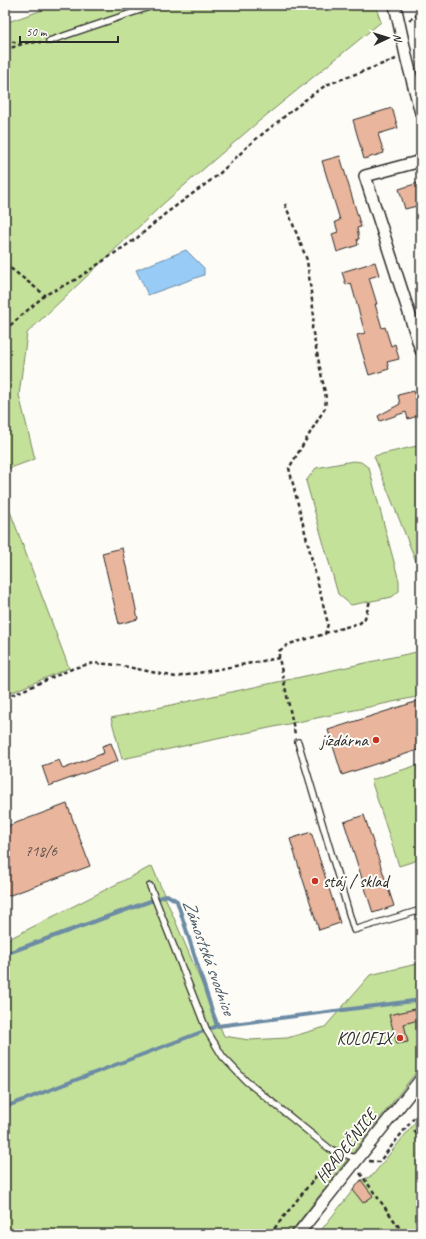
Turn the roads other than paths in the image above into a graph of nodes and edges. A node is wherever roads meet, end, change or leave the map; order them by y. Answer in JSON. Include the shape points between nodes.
{"nodes":[{"id":1,"x":155,"y":5,"type":"edge"},
{"id":2,"x":395,"y":5,"type":"edge"},
{"id":3,"x":49,"y":41,"type":"road end"},
{"id":4,"x":421,"y":113,"type":"edge"},
{"id":5,"x":421,"y":161,"type":"edge"},
{"id":6,"x":421,"y":350,"type":"edge"},
{"id":7,"x":298,"y":742,"type":"road end"},
{"id":8,"x":150,"y":886,"type":"dead end"},
{"id":9,"x":421,"y":910,"type":"edge"},
{"id":10,"x":421,"y":1079,"type":"edge"},
{"id":11,"x":356,"y":1162,"type":"junction"},
{"id":12,"x":298,"y":1234,"type":"edge"}],
"edges":[{"from":1,"to":3,"type":"lane"},
{"from":2,"to":4,"type":"street"},
{"from":5,"to":6,"type":"street","via":[[365,176]]},
{"from":7,"to":9,"type":"lane","via":[[354,930]]},
{"from":8,"to":11,"type":"lane","via":[[207,1031],[223,1057],[246,1081],[330,1149]]},
{"from":10,"to":11,"type":"street","name":"HRADEČNICE"},
{"from":11,"to":12,"type":"street","name":"HRADEČNICE"}]}
